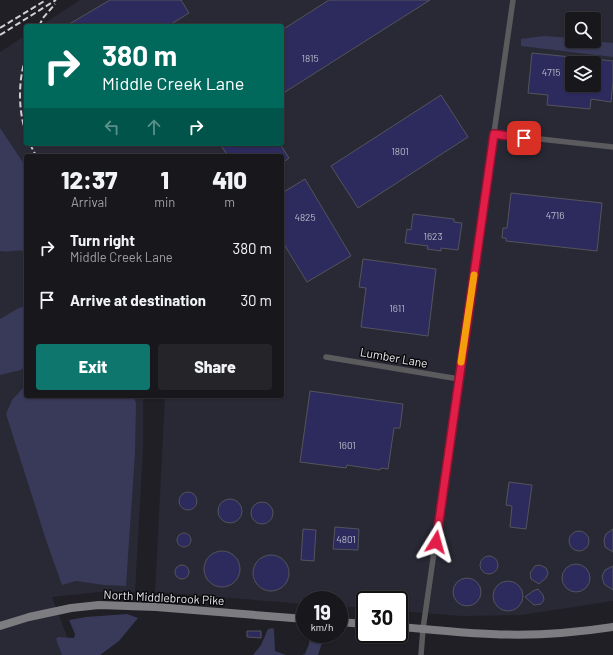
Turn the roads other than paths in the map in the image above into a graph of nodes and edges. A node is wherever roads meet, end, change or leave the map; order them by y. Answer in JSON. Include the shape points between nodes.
{"nodes":[{"id":1,"x":513,"y":0,"type":"edge"},
{"id":2,"x":494,"y":134,"type":"junction"},
{"id":3,"x":613,"y":148,"type":"edge"},
{"id":4,"x":326,"y":357,"type":"dead end"},
{"id":5,"x":459,"y":379,"type":"junction"},
{"id":6,"x":296,"y":618,"type":"edge"},
{"id":7,"x":0,"y":626,"type":"edge"},
{"id":8,"x":613,"y":627,"type":"edge"},
{"id":9,"x":408,"y":628,"type":"edge"},
{"id":10,"x":423,"y":629,"type":"junction"},
{"id":11,"x":421,"y":655,"type":"edge"}],
"edges":[{"from":1,"to":2,"type":"street"},
{"from":2,"to":3,"type":"street"},
{"from":2,"to":5,"type":"street"},
{"from":4,"to":5,"type":"street","name":"Lumber Lane"},
{"from":5,"to":10,"type":"street"},
{"from":6,"to":7,"type":"main road","name":"North Middlebrook Pike","via":[[156,606],[98,605],[71,608]]},
{"from":8,"to":10,"type":"main road","via":[[491,634]]},
{"from":9,"to":10,"type":"main road"},
{"from":10,"to":11,"type":"street"}]}
